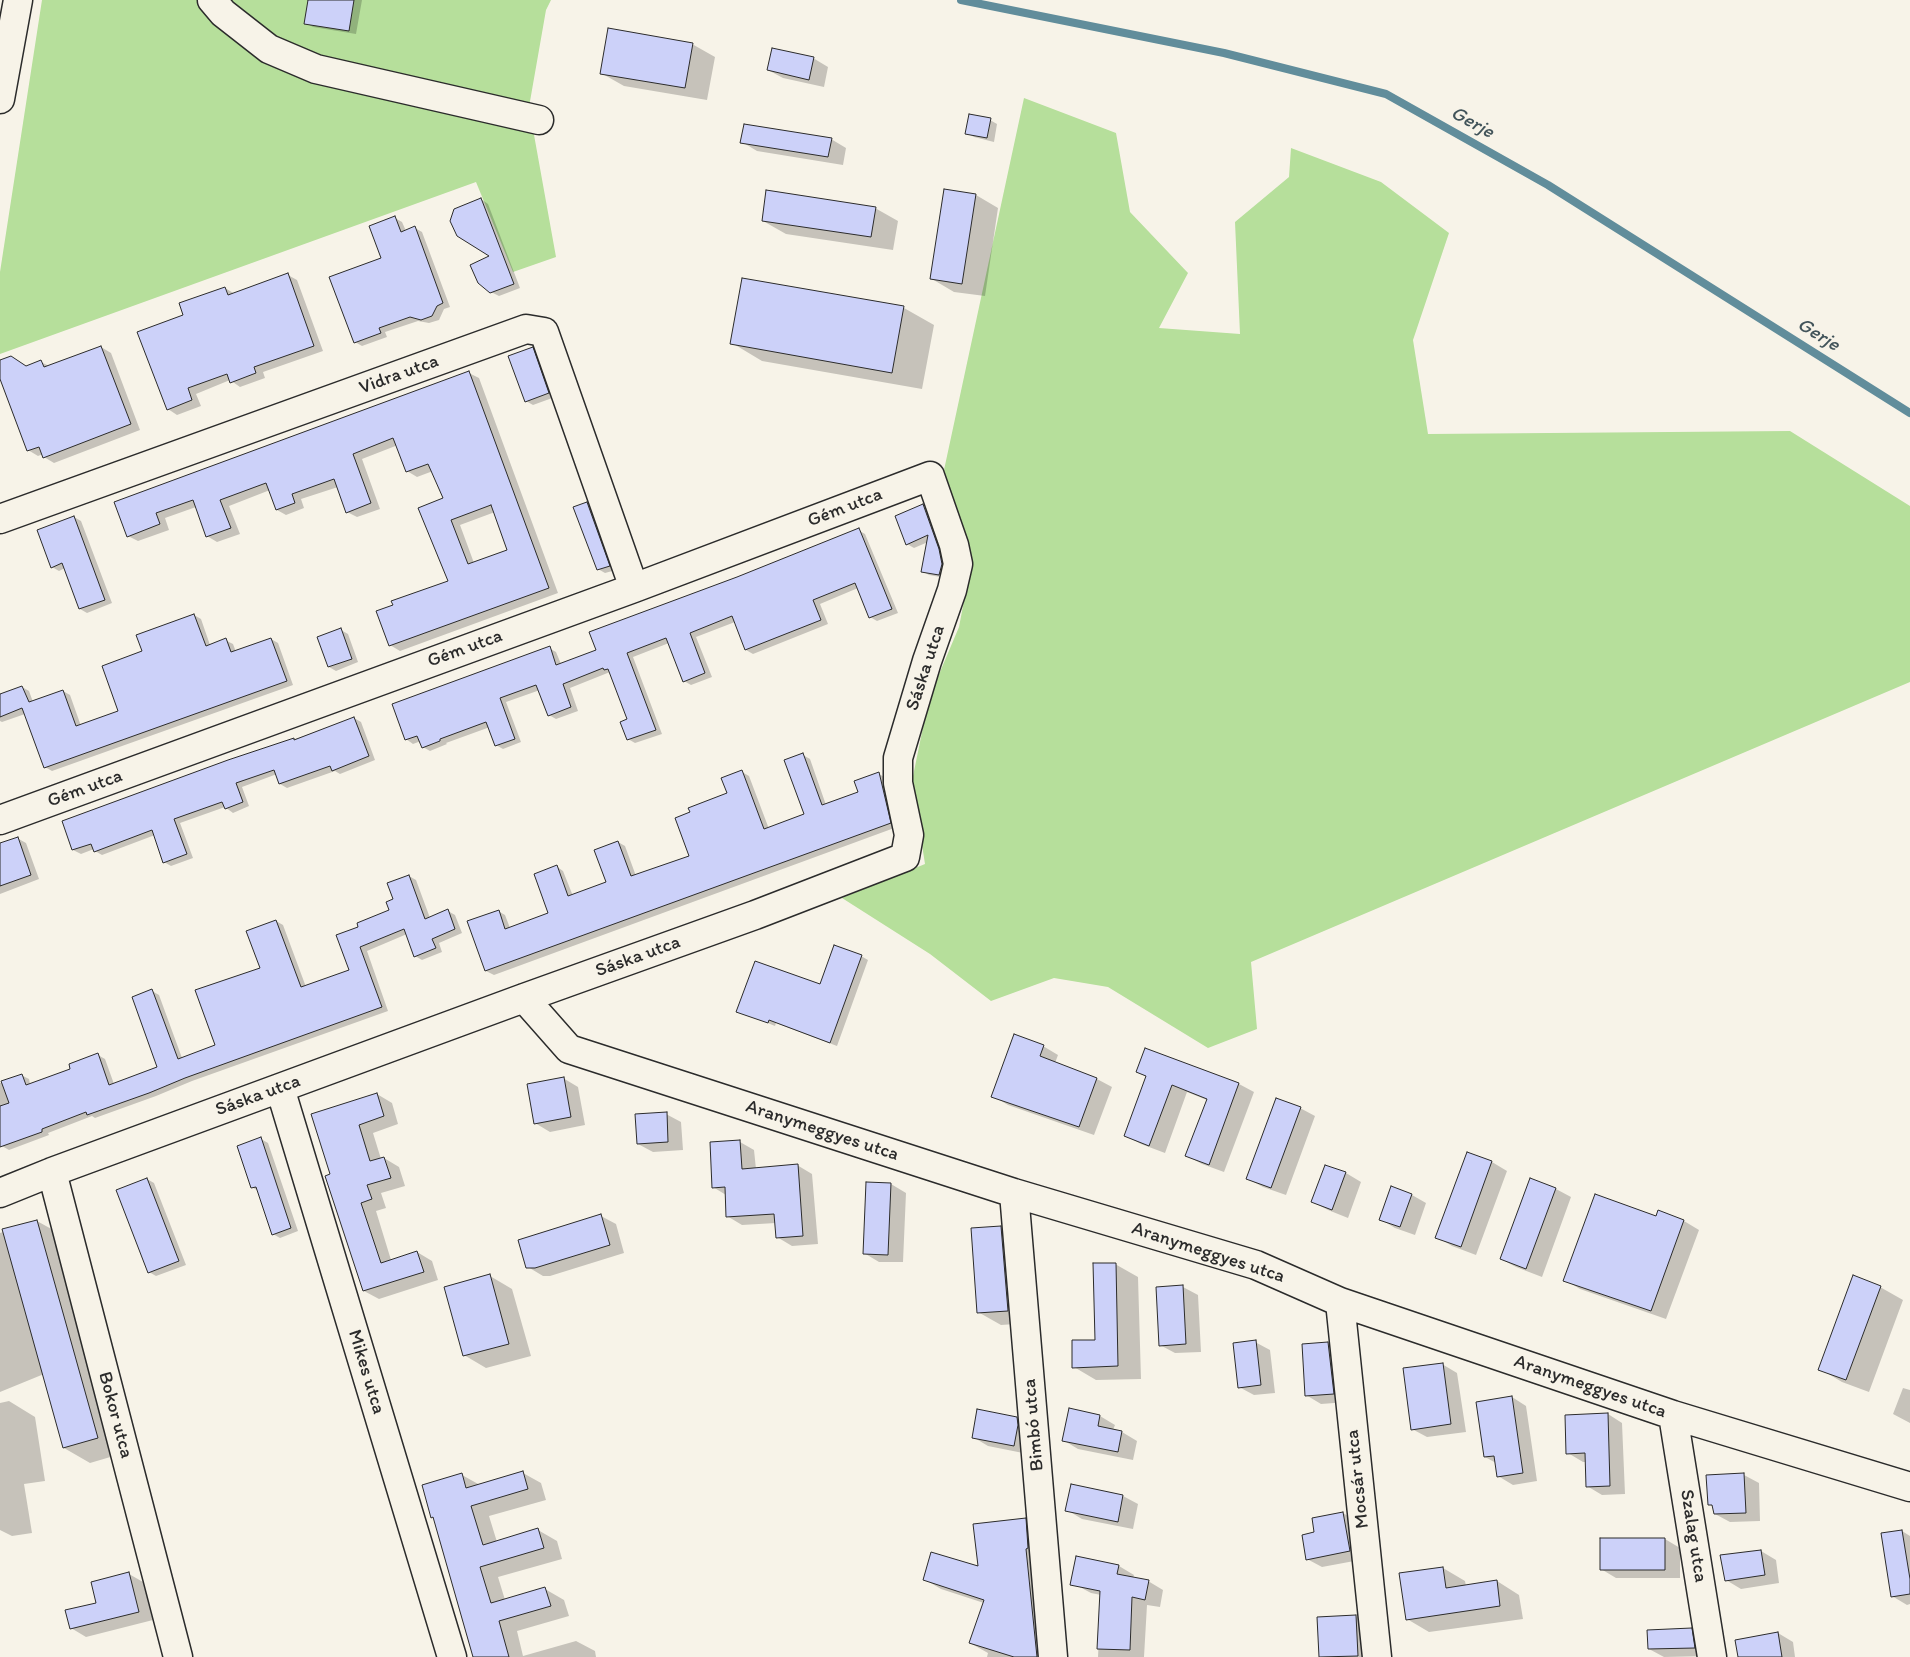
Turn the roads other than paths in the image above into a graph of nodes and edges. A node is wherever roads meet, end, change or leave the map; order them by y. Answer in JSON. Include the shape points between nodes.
{"nodes":[{"id":1,"x":18,"y":0,"type":"edge"},
{"id":2,"x":212,"y":0,"type":"edge"},
{"id":3,"x":0,"y":99,"type":"edge"},
{"id":4,"x":538,"y":120,"type":"dead end"},
{"id":5,"x":930,"y":476,"type":"joint"},
{"id":6,"x":0,"y":519,"type":"edge"},
{"id":7,"x":634,"y":588,"type":"junction"},
{"id":8,"x":0,"y":820,"type":"edge"},
{"id":9,"x":524,"y":998,"type":"junction"},
{"id":10,"x":280,"y":1088,"type":"junction"},
{"id":11,"x":52,"y":1172,"type":"junction"},
{"id":12,"x":0,"y":1193,"type":"edge"},
{"id":13,"x":1014,"y":1194,"type":"junction"},
{"id":14,"x":1340,"y":1302,"type":"junction"},
{"id":15,"x":1673,"y":1415,"type":"junction"},
{"id":16,"x":1910,"y":1486,"type":"edge"},
{"id":17,"x":178,"y":1657,"type":"edge"},
{"id":18,"x":452,"y":1657,"type":"edge"},
{"id":19,"x":1053,"y":1657,"type":"edge"},
{"id":20,"x":1377,"y":1657,"type":"edge"},
{"id":21,"x":1712,"y":1657,"type":"edge"}],
"edges":[{"from":1,"to":3,"type":"street"},
{"from":2,"to":4,"type":"street","via":[[269,49],[316,69]]},
{"from":5,"to":7,"type":"street","name":"Gém utca"},
{"from":5,"to":9,"type":"street","name":"Sáska utca","via":[[958,564],[898,758],[898,783],[909,836],[905,857]]},
{"from":6,"to":7,"type":"street","name":"Vidra utca","via":[[526,329],[544,332]]},
{"from":7,"to":8,"type":"street","name":"Gém utca"},
{"from":9,"to":10,"type":"street","name":"Sáska utca"},
{"from":9,"to":13,"type":"street","name":"Aranymeggyes utca","via":[[569,1049]]},
{"from":10,"to":11,"type":"street","name":"Sáska utca"},
{"from":10,"to":18,"type":"street","name":"Mikes utca"},
{"from":11,"to":12,"type":"street","name":"Sáska utca"},
{"from":11,"to":17,"type":"street","name":"Bokor utca"},
{"from":13,"to":14,"type":"street","name":"Aranymeggyes utca","via":[[1256,1265]]},
{"from":13,"to":19,"type":"street","name":"Bimbó utca"},
{"from":14,"to":15,"type":"street","name":"Aranymeggyes utca"},
{"from":14,"to":20,"type":"street","name":"Mocsár utca"},
{"from":15,"to":16,"type":"street","name":"Aranymeggyes utca"},
{"from":15,"to":21,"type":"street","name":"Szalag utca"}]}
